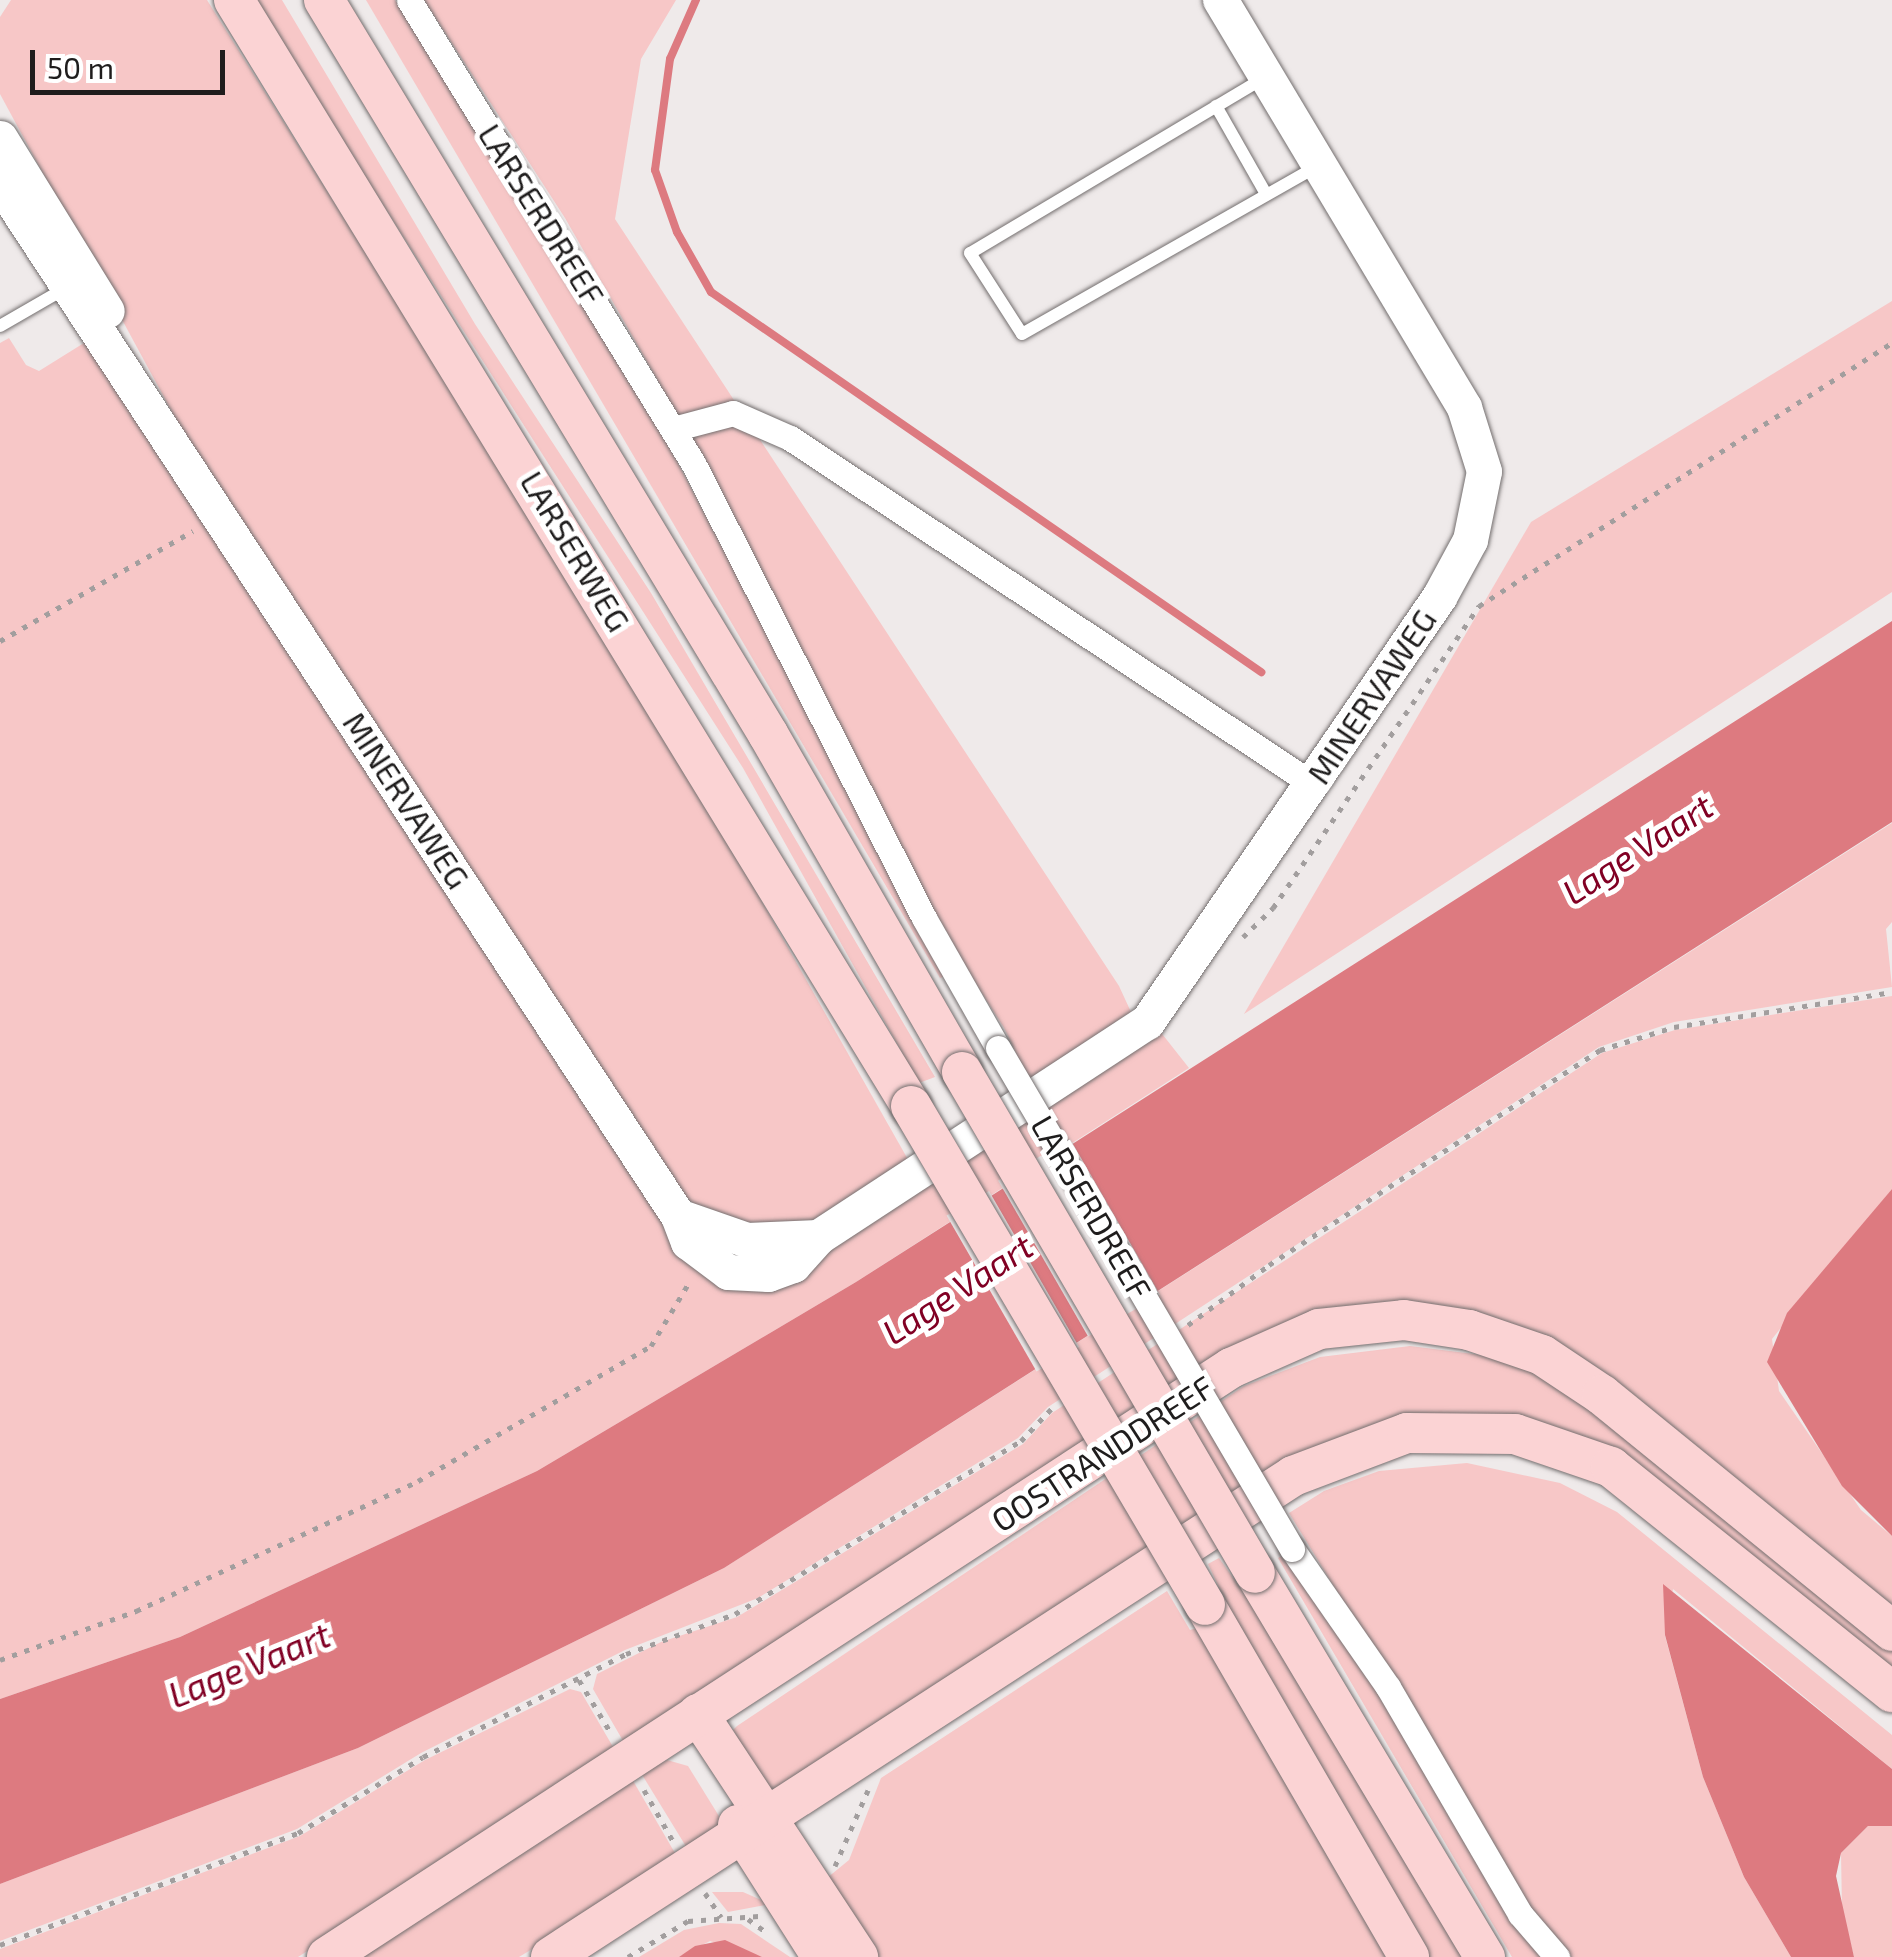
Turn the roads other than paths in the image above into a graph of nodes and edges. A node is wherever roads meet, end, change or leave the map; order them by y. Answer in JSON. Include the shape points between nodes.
{"nodes":[{"id":1,"x":234,"y":0,"type":"edge"},
{"id":2,"x":324,"y":0,"type":"edge"},
{"id":3,"x":409,"y":0,"type":"edge"},
{"id":4,"x":1223,"y":2,"type":"edge"},
{"id":5,"x":1266,"y":77,"type":"junction"},
{"id":6,"x":1216,"y":106,"type":"junction"},
{"id":7,"x":0,"y":138,"type":"edge"},
{"id":8,"x":1318,"y":166,"type":"junction"},
{"id":9,"x":0,"y":183,"type":"edge"},
{"id":10,"x":1266,"y":194,"type":"junction"},
{"id":11,"x":77,"y":280,"type":"junction"},
{"id":12,"x":0,"y":326,"type":"edge"},
{"id":13,"x":673,"y":429,"type":"junction"},
{"id":14,"x":1311,"y":784,"type":"junction"},
{"id":15,"x":962,"y":1072,"type":"joint"},
{"id":16,"x":1892,"y":1631,"type":"edge"},
{"id":17,"x":1892,"y":1692,"type":"edge"},
{"id":18,"x":687,"y":1722,"type":"junction"},
{"id":19,"x":822,"y":1782,"type":"junction"},
{"id":20,"x":752,"y":1823,"type":"junction"},
{"id":21,"x":690,"y":1869,"type":"junction"},
{"id":22,"x":791,"y":1891,"type":"junction"},
{"id":23,"x":326,"y":1957,"type":"edge"},
{"id":24,"x":550,"y":1957,"type":"edge"},
{"id":25,"x":822,"y":1957,"type":"edge"},
{"id":26,"x":858,"y":1957,"type":"edge"},
{"id":27,"x":1409,"y":1957,"type":"edge"},
{"id":28,"x":1485,"y":1957,"type":"edge"},
{"id":29,"x":1556,"y":1957,"type":"edge"}],
"edges":[{"from":1,"to":27,"type":"main road","name":"LARSERWEG","bridge":true,"via":[[911,1106]]},
{"from":2,"to":15,"type":"main road","name":"LARSERWEG","via":[[768,734]]},
{"from":3,"to":13,"type":"street","name":"LARSERDREEF"},
{"from":4,"to":5,"type":"street","name":"MINERVAWEG"},
{"from":5,"to":6,"type":"lane"},
{"from":5,"to":8,"type":"street","name":"MINERVAWEG"},
{"from":6,"to":10,"type":"lane"},
{"from":6,"to":10,"type":"lane","via":[[970,252],[1022,334]]},
{"from":7,"to":11,"type":"street"},
{"from":8,"to":10,"type":"lane"},
{"from":8,"to":14,"type":"street","name":"MINERVAWEG","via":[[1464,407],[1484,471],[1470,540],[1439,598]]},
{"from":9,"to":11,"type":"street"},
{"from":11,"to":12,"type":"lane"},
{"from":11,"to":14,"type":"street","name":"MINERVAWEG","via":[[126,378],[137,384],[678,1216],[747,1240],[818,1238],[1138,1031],[1172,995]]},
{"from":13,"to":14,"type":"street","via":[[733,413],[790,438]]},
{"from":13,"to":29,"type":"street","name":"LARSERDREEF","bridge":true,"via":[[924,918],[998,1048],[1292,1549],[1388,1687],[1520,1914]]},
{"from":15,"to":28,"type":"main road","name":"LARSERDREEF","bridge":true},
{"from":16,"to":18,"type":"main road","name":"OOSTRANDDREEF","via":[[1572,1372],[1469,1330],[1404,1320],[1352,1323],[1278,1342],[1231,1368]]},
{"from":17,"to":19,"type":"main road","via":[[1637,1483],[1548,1442],[1449,1428],[1364,1444],[1293,1476]]},
{"from":18,"to":20,"type":"main road"},
{"from":18,"to":23,"type":"main road","name":"OOSTRANDDREEF"},
{"from":19,"to":20,"type":"main road"},
{"from":19,"to":22,"type":"main road"},
{"from":20,"to":21,"type":"main road"},
{"from":20,"to":22,"type":"main road"},
{"from":21,"to":22,"type":"main road"},
{"from":21,"to":24,"type":"main road"},
{"from":22,"to":25,"type":"main road"},
{"from":22,"to":26,"type":"main road"}]}
